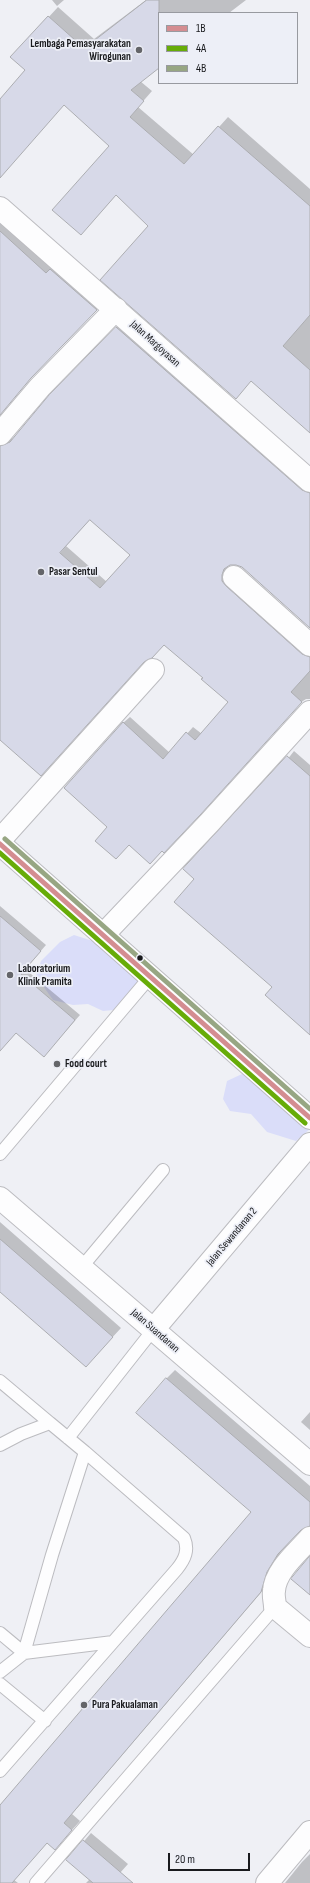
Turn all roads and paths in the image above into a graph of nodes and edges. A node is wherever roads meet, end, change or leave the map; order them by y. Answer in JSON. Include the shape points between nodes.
{"nodes":[{"id":1,"x":0,"y":208,"type":"edge"},
{"id":2,"x":116,"y":309,"type":"junction"},
{"id":3,"x":0,"y":434,"type":"edge"},
{"id":4,"x":310,"y":481,"type":"edge"},
{"id":5,"x":234,"y":577,"type":"dead end"},
{"id":6,"x":310,"y":645,"type":"edge"},
{"id":7,"x":153,"y":670,"type":"dead end"},
{"id":8,"x":310,"y":712,"type":"edge"},
{"id":9,"x":0,"y":840,"type":"edge"},
{"id":10,"x":0,"y":844,"type":"edge"},
{"id":11,"x":103,"y":935,"type":"junction"},
{"id":12,"x":150,"y":977,"type":"junction"},
{"id":13,"x":310,"y":1118,"type":"edge"},
{"id":14,"x":310,"y":1144,"type":"edge"},
{"id":15,"x":0,"y":1154,"type":"edge"},
{"id":16,"x":163,"y":1170,"type":"dead end"},
{"id":17,"x":0,"y":1198,"type":"edge"},
{"id":18,"x":82,"y":1268,"type":"junction"},
{"id":19,"x":153,"y":1330,"type":"junction"},
{"id":20,"x":0,"y":1381,"type":"edge"},
{"id":21,"x":50,"y":1423,"type":"junction"},
{"id":22,"x":68,"y":1438,"type":"junction"},
{"id":23,"x":0,"y":1445,"type":"edge"},
{"id":24,"x":85,"y":1452,"type":"junction"},
{"id":25,"x":310,"y":1464,"type":"edge"},
{"id":26,"x":310,"y":1538,"type":"edge"},
{"id":27,"x":275,"y":1607,"type":"junction"},
{"id":28,"x":0,"y":1633,"type":"edge"},
{"id":29,"x":310,"y":1636,"type":"edge"},
{"id":30,"x":113,"y":1642,"type":"junction"},
{"id":31,"x":24,"y":1653,"type":"junction"},
{"id":32,"x":0,"y":1672,"type":"edge"},
{"id":33,"x":0,"y":1684,"type":"edge"},
{"id":34,"x":45,"y":1721,"type":"junction"},
{"id":35,"x":0,"y":1771,"type":"edge"},
{"id":36,"x":310,"y":1832,"type":"edge"},
{"id":37,"x":36,"y":1883,"type":"edge"},
{"id":38,"x":266,"y":1883,"type":"edge"}],
"edges":[{"from":1,"to":2,"type":"street","name":"Jalan Margoyasan"},
{"from":2,"to":3,"type":"street","via":[[40,387]]},
{"from":2,"to":4,"type":"street","name":"Jalan Margoyasan"},
{"from":5,"to":6,"type":"street"},
{"from":7,"to":9,"type":"street"},
{"from":8,"to":11,"type":"street"},
{"from":10,"to":11,"type":"street"},
{"from":11,"to":12,"type":"street"},
{"from":12,"to":13,"type":"street"},
{"from":12,"to":15,"type":"lane"},
{"from":14,"to":19,"type":"street","name":"Jalan Sewandanan 2"},
{"from":16,"to":18,"type":"lane"},
{"from":17,"to":18,"type":"street","name":"Jalan Suandanan"},
{"from":18,"to":19,"type":"street","name":"Jalan Suandanan"},
{"from":19,"to":22,"type":"lane"},
{"from":19,"to":25,"type":"street","name":"Jalan Suandanan"},
{"from":20,"to":21,"type":"lane"},
{"from":21,"to":22,"type":"lane"},
{"from":21,"to":23,"type":"lane"},
{"from":22,"to":24,"type":"lane"},
{"from":24,"to":30,"type":"lane","via":[[184,1538],[187,1550],[182,1563]]},
{"from":24,"to":31,"type":"lane"},
{"from":26,"to":27,"type":"street","via":[[276,1581]]},
{"from":27,"to":29,"type":"street"},
{"from":27,"to":37,"type":"lane"},
{"from":28,"to":31,"type":"lane"},
{"from":30,"to":31,"type":"lane"},
{"from":30,"to":34,"type":"lane"},
{"from":31,"to":32,"type":"lane"},
{"from":33,"to":34,"type":"lane"},
{"from":34,"to":35,"type":"lane"},
{"from":36,"to":38,"type":"street"}]}
